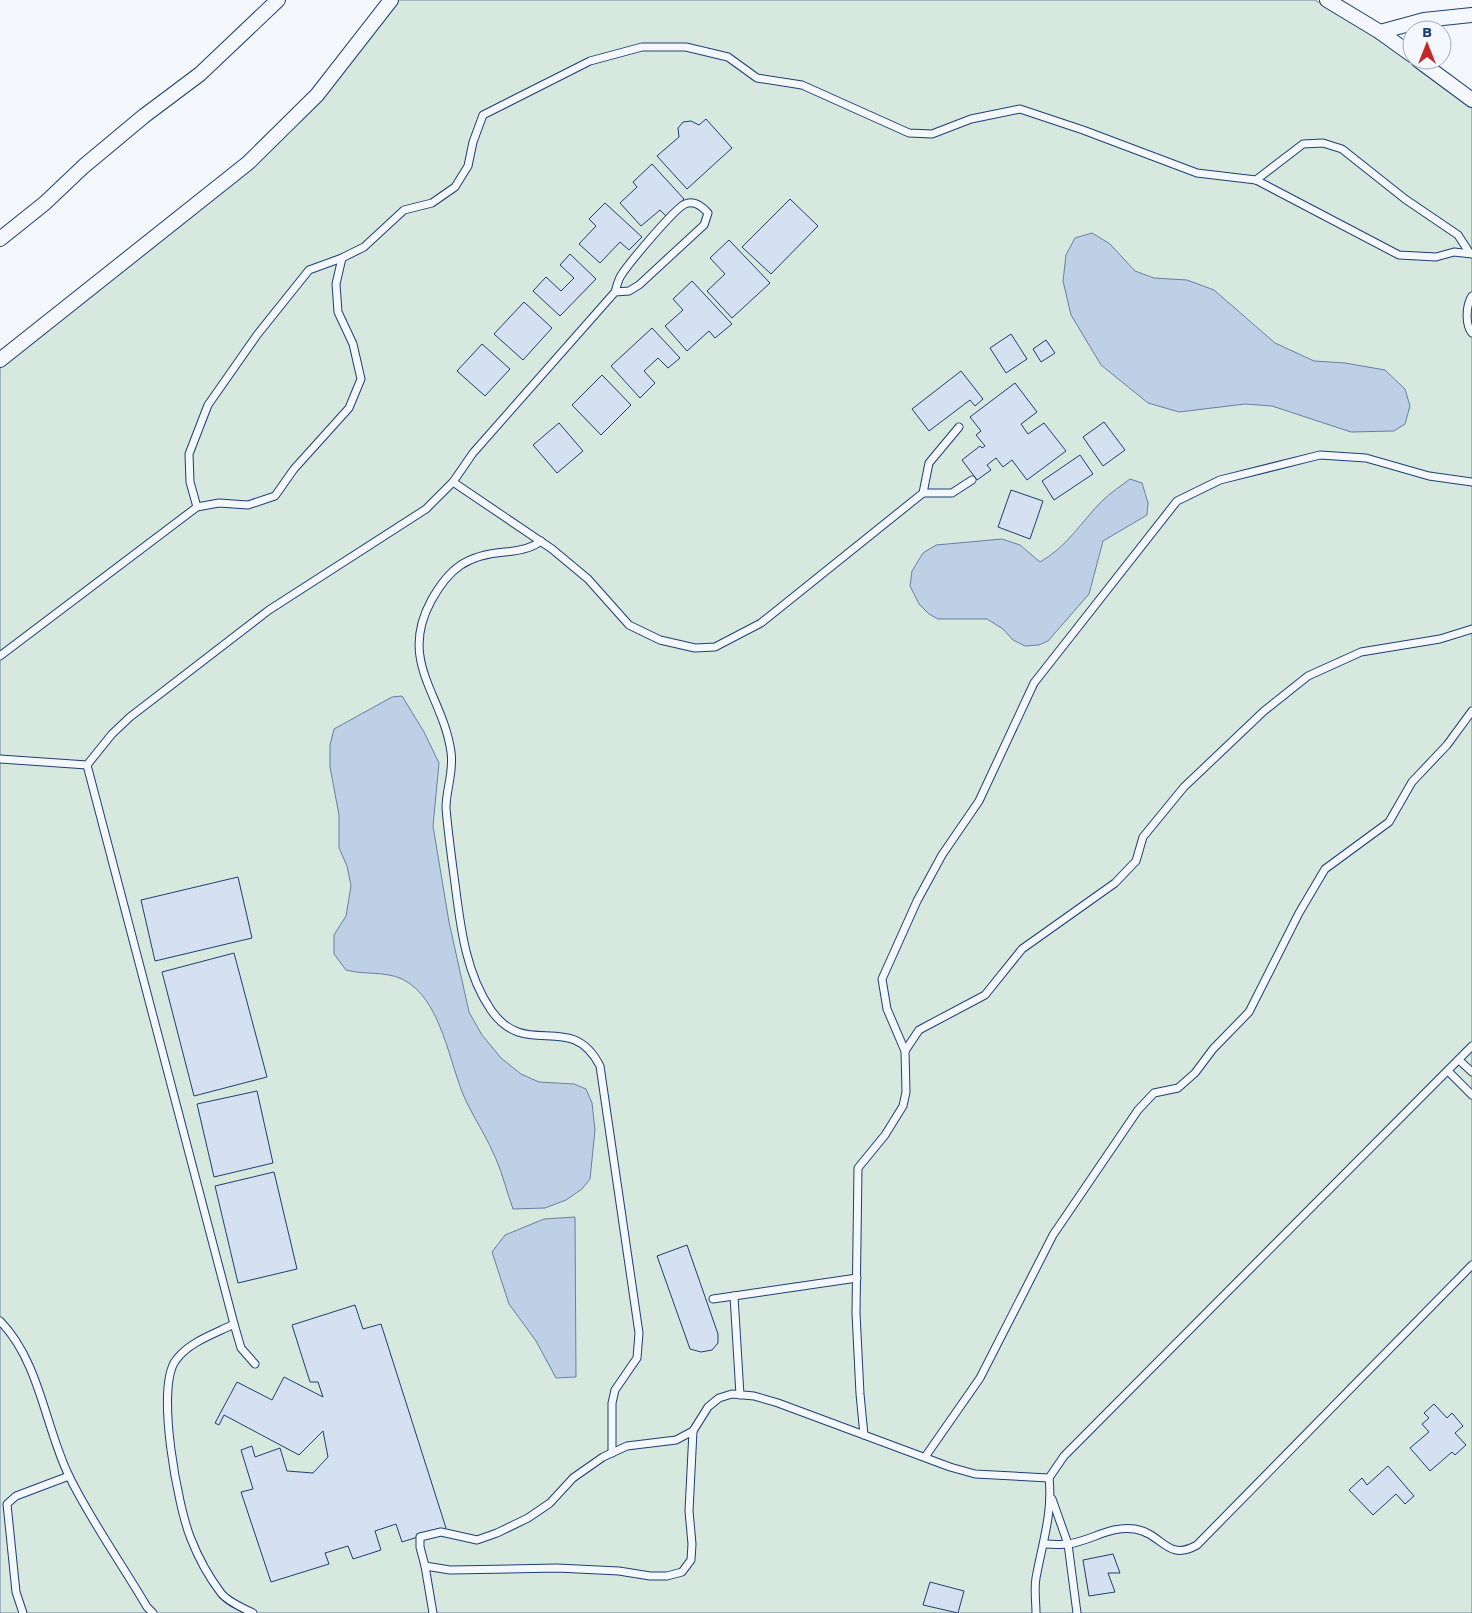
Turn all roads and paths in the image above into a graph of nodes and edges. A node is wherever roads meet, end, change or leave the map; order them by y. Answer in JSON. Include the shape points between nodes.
{"nodes":[{"id":1,"x":278,"y":0,"type":"edge"},
{"id":2,"x":391,"y":0,"type":"edge"},
{"id":3,"x":1327,"y":0,"type":"edge"},
{"id":4,"x":1472,"y":15,"type":"edge"},
{"id":5,"x":1380,"y":32,"type":"junction"},
{"id":6,"x":1402,"y":48,"type":"edge"},
{"id":7,"x":1432,"y":70,"type":"edge"},
{"id":8,"x":1472,"y":100,"type":"edge"},
{"id":9,"x":1256,"y":180,"type":"junction"},
{"id":10,"x":0,"y":239,"type":"edge"},
{"id":11,"x":1470,"y":253,"type":"edge"},
{"id":12,"x":342,"y":258,"type":"junction"},
{"id":13,"x":616,"y":292,"type":"junction"},
{"id":14,"x":1472,"y":296,"type":"edge"},
{"id":15,"x":1472,"y":334,"type":"edge"},
{"id":16,"x":0,"y":360,"type":"edge"},
{"id":17,"x":959,"y":427,"type":"dead end"},
{"id":18,"x":972,"y":480,"type":"dead end"},
{"id":19,"x":453,"y":482,"type":"junction"},
{"id":20,"x":1472,"y":482,"type":"edge"},
{"id":21,"x":923,"y":493,"type":"junction"},
{"id":22,"x":196,"y":507,"type":"junction"},
{"id":23,"x":540,"y":541,"type":"junction"},
{"id":24,"x":1472,"y":629,"type":"edge"},
{"id":25,"x":0,"y":656,"type":"edge"},
{"id":26,"x":1472,"y":711,"type":"edge"},
{"id":27,"x":0,"y":759,"type":"edge"},
{"id":28,"x":87,"y":765,"type":"junction"},
{"id":29,"x":1472,"y":1046,"type":"edge"},
{"id":30,"x":905,"y":1051,"type":"junction"},
{"id":31,"x":1459,"y":1060,"type":"junction"},
{"id":32,"x":1448,"y":1071,"type":"junction"},
{"id":33,"x":1472,"y":1072,"type":"edge"},
{"id":34,"x":1472,"y":1095,"type":"edge"},
{"id":35,"x":1472,"y":1265,"type":"edge"},
{"id":36,"x":857,"y":1278,"type":"junction"},
{"id":37,"x":734,"y":1296,"type":"junction"},
{"id":38,"x":713,"y":1299,"type":"dead end"},
{"id":39,"x":0,"y":1321,"type":"edge"},
{"id":40,"x":234,"y":1324,"type":"junction"},
{"id":41,"x":255,"y":1364,"type":"dead end"},
{"id":42,"x":740,"y":1395,"type":"junction"},
{"id":43,"x":693,"y":1431,"type":"junction"},
{"id":44,"x":864,"y":1436,"type":"junction"},
{"id":45,"x":612,"y":1453,"type":"junction"},
{"id":46,"x":925,"y":1456,"type":"junction"},
{"id":47,"x":69,"y":1476,"type":"junction"},
{"id":48,"x":1049,"y":1478,"type":"junction"},
{"id":49,"x":1051,"y":1499,"type":"junction"},
{"id":50,"x":3,"y":1503,"type":"edge"},
{"id":51,"x":1044,"y":1544,"type":"junction"},
{"id":52,"x":1068,"y":1544,"type":"junction"},
{"id":53,"x":426,"y":1566,"type":"junction"},
{"id":54,"x":24,"y":1613,"type":"edge"},
{"id":55,"x":153,"y":1613,"type":"edge"},
{"id":56,"x":253,"y":1613,"type":"edge"},
{"id":57,"x":433,"y":1613,"type":"edge"},
{"id":58,"x":1036,"y":1613,"type":"edge"},
{"id":59,"x":1077,"y":1613,"type":"edge"}],
"edges":[{"from":1,"to":10,"type":"street","via":[[200,74],[144,116]]},
{"from":2,"to":16,"type":"street","via":[[317,95],[248,163]]},
{"from":3,"to":5,"type":"street"},
{"from":4,"to":5,"type":"street","via":[[1424,20]]},
{"from":5,"to":6,"type":"street"},
{"from":7,"to":8,"type":"street"},
{"from":9,"to":11,"type":"lane","via":[[1399,255],[1436,257],[1454,252]]},
{"from":9,"to":11,"type":"lane","via":[[1303,144],[1323,143],[1342,149],[1458,235]]},
{"from":9,"to":12,"type":"lane","via":[[1197,173],[1020,109],[971,119],[932,134],[909,134],[802,85],[757,78],[728,57],[686,47],[642,47],[590,61],[483,115],[468,166],[455,187],[432,203],[404,210],[364,247]]},
{"from":12,"to":22,"type":"lane","via":[[308,270],[208,405],[189,454],[190,482]]},
{"from":12,"to":22,"type":"lane","via":[[336,284],[338,312],[353,344],[360,379],[349,408],[294,469],[275,496],[248,506],[219,503]]},
{"from":13,"to":13,"type":"lane","via":[[639,285],[704,225],[708,214],[702,206],[684,204],[673,214],[621,275]]},
{"from":13,"to":19,"type":"lane","via":[[473,453]]},
{"from":14,"to":15,"type":"lane","via":[[1468,303]]},
{"from":17,"to":21,"type":"lane","via":[[929,463]]},
{"from":18,"to":21,"type":"lane","via":[[952,493]]},
{"from":19,"to":23,"type":"lane"},
{"from":19,"to":28,"type":"lane","via":[[426,509],[269,610],[130,717]]},
{"from":20,"to":30,"type":"lane","via":[[1429,476],[1366,458],[1320,455],[1220,480],[1177,501],[1034,683],[978,801],[942,855],[917,901],[882,979],[887,1009]]},
{"from":21,"to":23,"type":"lane","via":[[761,623],[715,647],[680,646],[629,625],[588,580]]},
{"from":22,"to":25,"type":"lane"},
{"from":23,"to":45,"type":"lane","via":[[528,548],[472,558],[457,567],[431,601],[420,626],[418,640],[422,669],[448,736],[452,763],[446,807],[461,930],[473,976],[502,1025],[522,1035],[577,1040],[595,1056],[600,1066],[639,1332],[637,1358],[615,1390],[612,1403]]},
{"from":24,"to":30,"type":"lane","via":[[1440,639],[1361,652],[1308,676],[1264,711],[1184,787],[1143,837],[1136,861],[1115,884],[1022,949],[985,995],[919,1030]]},
{"from":26,"to":46,"type":"lane","via":[[1447,745],[1412,782],[1389,822],[1325,869],[1249,1012],[1195,1073],[1178,1088],[1154,1093],[1138,1110],[1053,1235],[980,1378]]},
{"from":27,"to":28,"type":"lane"},
{"from":28,"to":40,"type":"lane"},
{"from":29,"to":31,"type":"lane"},
{"from":30,"to":36,"type":"lane","via":[[903,1106],[858,1168]]},
{"from":31,"to":32,"type":"lane"},
{"from":31,"to":33,"type":"lane"},
{"from":32,"to":34,"type":"lane"},
{"from":32,"to":48,"type":"lane","via":[[1172,1350],[1091,1427]]},
{"from":35,"to":52,"type":"lane","via":[[1197,1545],[1186,1552],[1173,1551],[1142,1530],[1124,1527]]},
{"from":36,"to":37,"type":"lane"},
{"from":36,"to":44,"type":"lane"},
{"from":37,"to":38,"type":"lane"},
{"from":37,"to":42,"type":"lane"},
{"from":39,"to":47,"type":"lane","via":[[26,1358]]},
{"from":40,"to":41,"type":"lane","via":[[241,1348]]},
{"from":40,"to":56,"type":"lane","via":[[192,1345],[175,1361],[166,1386],[167,1428],[190,1539],[222,1594]]},
{"from":42,"to":43,"type":"lane","via":[[719,1398],[708,1407]]},
{"from":42,"to":44,"type":"lane","via":[[778,1403]]},
{"from":43,"to":45,"type":"lane","via":[[676,1440],[626,1446]]},
{"from":43,"to":53,"type":"lane","via":[[689,1511],[691,1560],[682,1572],[650,1576],[557,1568],[450,1570]]},
{"from":44,"to":46,"type":"lane"},
{"from":45,"to":53,"type":"lane","via":[[573,1478],[550,1503],[497,1533],[477,1540],[441,1532],[420,1537]]},
{"from":46,"to":48,"type":"lane","via":[[976,1474]]},
{"from":47,"to":50,"type":"lane"},
{"from":47,"to":55,"type":"lane"},
{"from":48,"to":49,"type":"lane"},
{"from":49,"to":51,"type":"lane"},
{"from":49,"to":52,"type":"lane"},
{"from":50,"to":54,"type":"lane","via":[[16,1592]]},
{"from":51,"to":52,"type":"lane"},
{"from":51,"to":58,"type":"lane","via":[[1035,1580]]},
{"from":52,"to":59,"type":"lane"},
{"from":53,"to":57,"type":"lane"}]}
